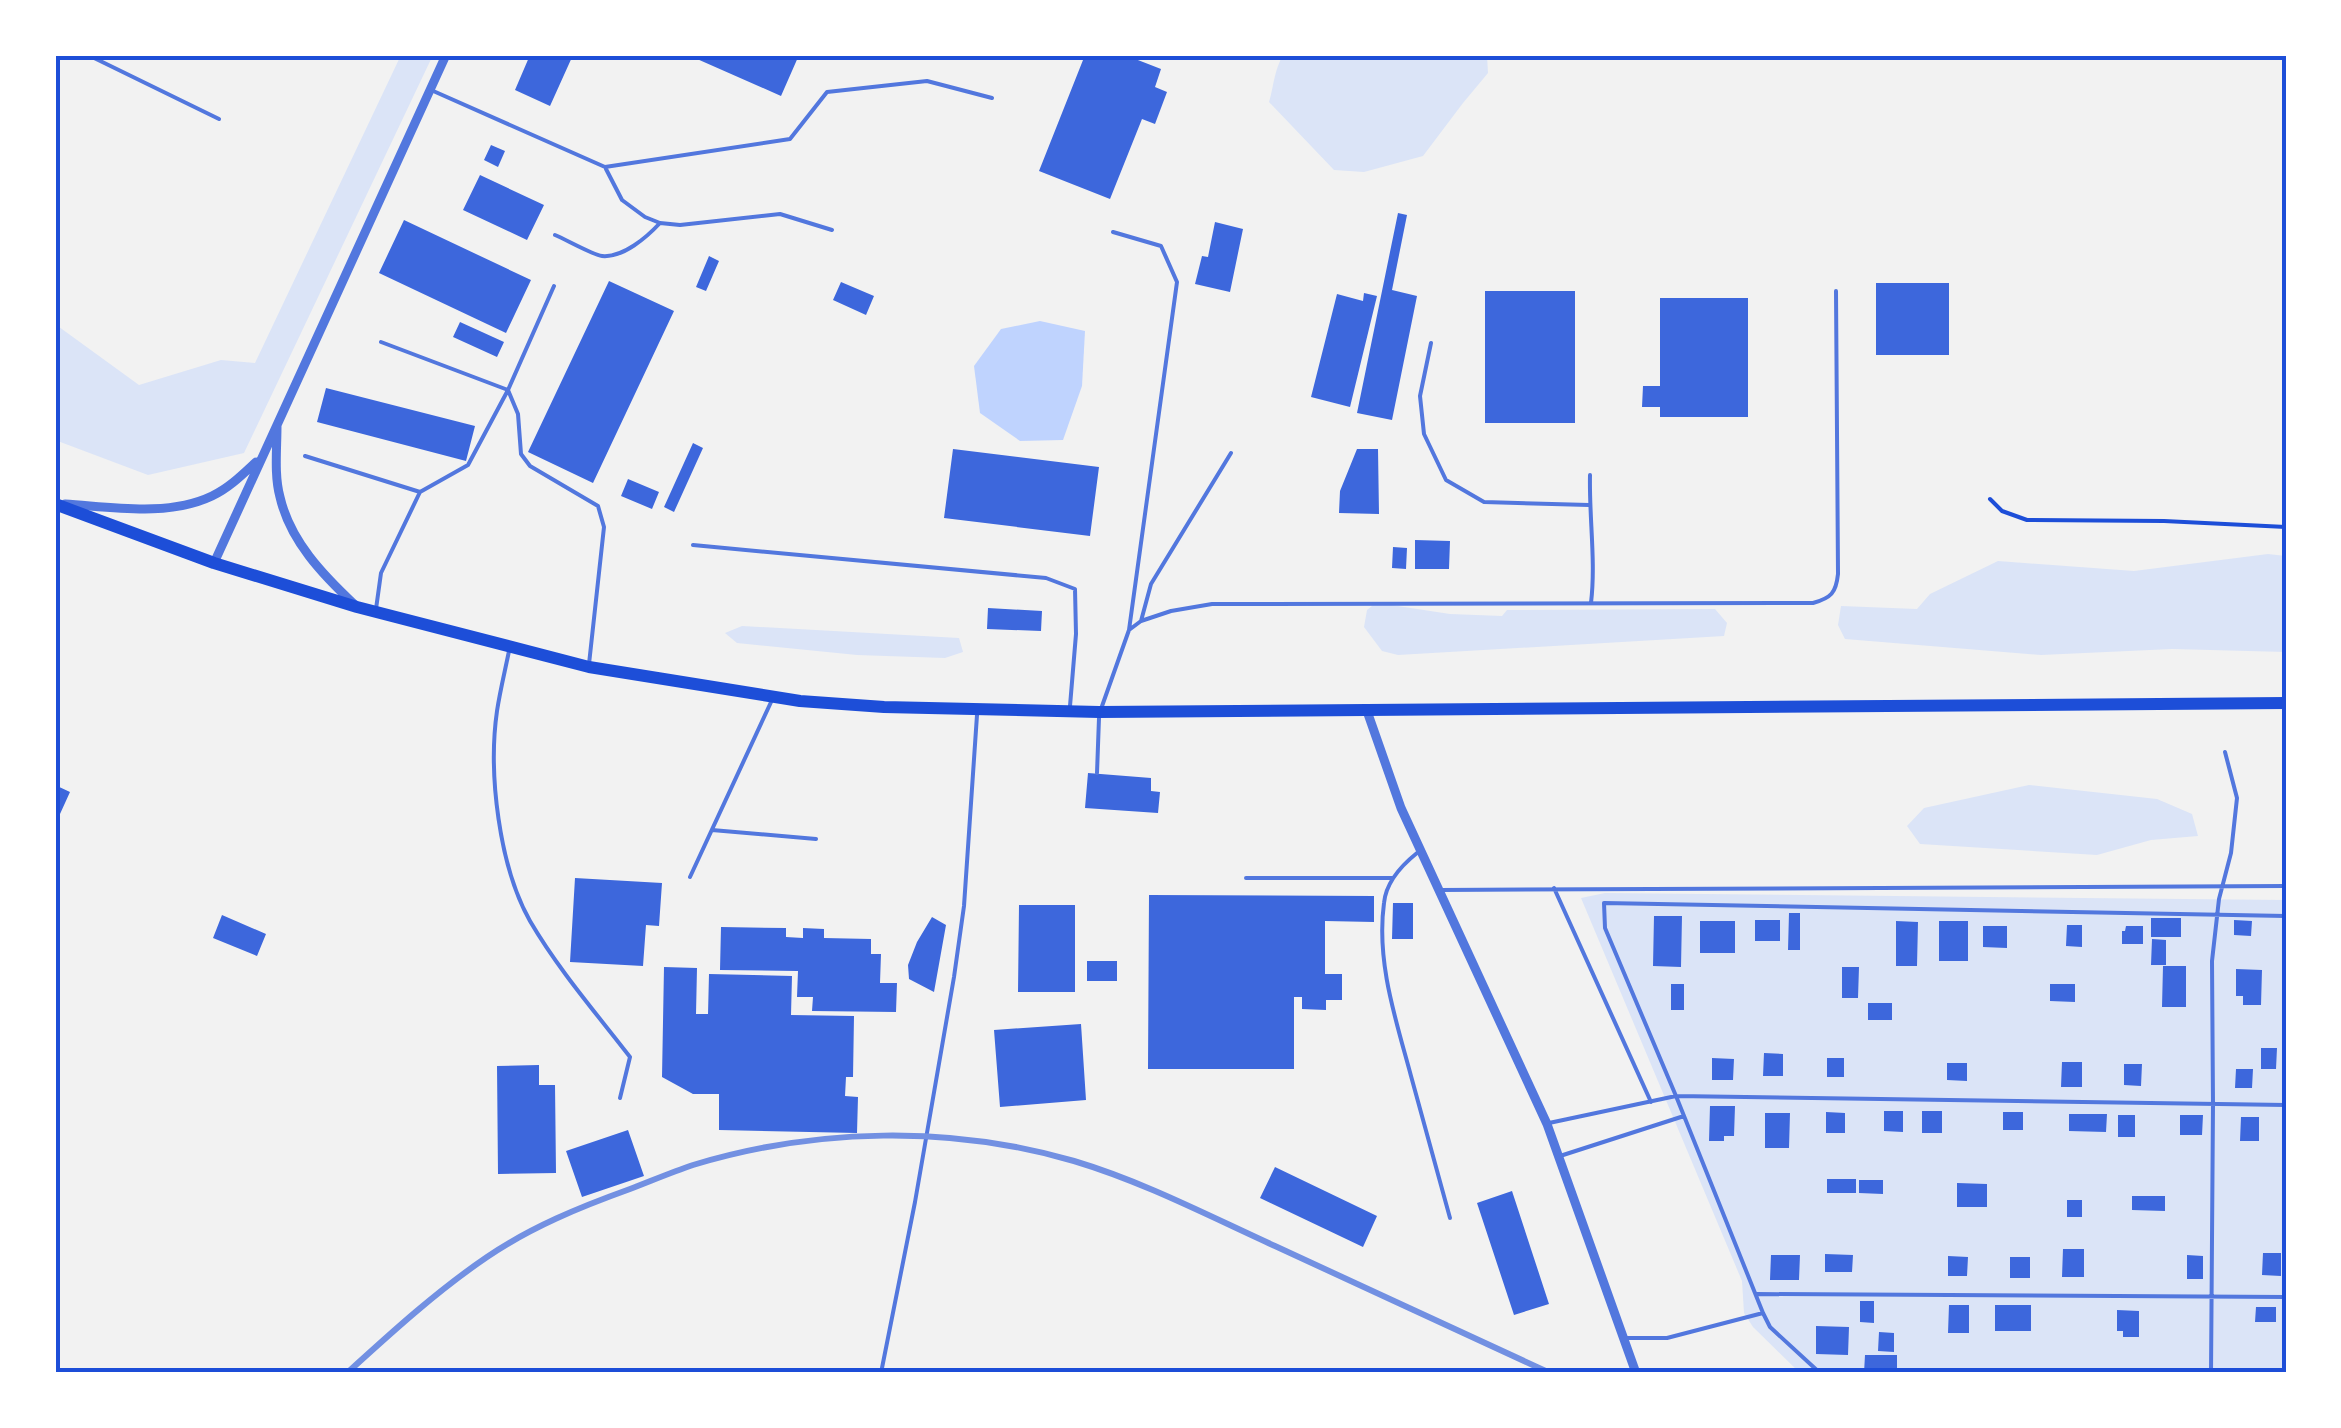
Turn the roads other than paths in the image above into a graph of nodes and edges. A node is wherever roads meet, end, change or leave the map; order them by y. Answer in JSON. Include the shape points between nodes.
{"nodes":[{"id":1,"x":88,"y":55,"type":"edge"},
{"id":2,"x":446,"y":55,"type":"edge"},
{"id":3,"x":430,"y":89,"type":"junction"},
{"id":4,"x":992,"y":98,"type":"dead end"},
{"id":5,"x":219,"y":119,"type":"dead end"},
{"id":6,"x":605,"y":168,"type":"junction"},
{"id":7,"x":660,"y":223,"type":"junction"},
{"id":8,"x":832,"y":230,"type":"dead end"},
{"id":9,"x":1113,"y":232,"type":"dead end"},
{"id":10,"x":555,"y":235,"type":"dead end"},
{"id":11,"x":554,"y":286,"type":"dead end"},
{"id":12,"x":1836,"y":290,"type":"dead end"},
{"id":13,"x":380,"y":342,"type":"dead end"},
{"id":14,"x":1430,"y":343,"type":"dead end"},
{"id":15,"x":508,"y":390,"type":"junction"},
{"id":16,"x":277,"y":424,"type":"junction"},
{"id":17,"x":1231,"y":453,"type":"dead end"},
{"id":18,"x":305,"y":456,"type":"dead end"},
{"id":19,"x":261,"y":457,"type":"junction"},
{"id":20,"x":1590,"y":475,"type":"dead end"},
{"id":21,"x":420,"y":492,"type":"junction"},
{"id":22,"x":55,"y":504,"type":"edge"},
{"id":23,"x":1589,"y":505,"type":"junction"},
{"id":24,"x":693,"y":544,"type":"dead end"},
{"id":25,"x":214,"y":563,"type":"junction"},
{"id":26,"x":1591,"y":603,"type":"junction"},
{"id":27,"x":357,"y":607,"type":"junction"},
{"id":28,"x":376,"y":611,"type":"junction"},
{"id":29,"x":1142,"y":621,"type":"junction"},
{"id":30,"x":1129,"y":630,"type":"junction"},
{"id":31,"x":510,"y":646,"type":"junction"},
{"id":32,"x":589,"y":667,"type":"junction"},
{"id":33,"x":774,"y":697,"type":"junction"},
{"id":34,"x":2286,"y":704,"type":"edge"},
{"id":35,"x":978,"y":710,"type":"junction"},
{"id":36,"x":1070,"y":711,"type":"junction"},
{"id":37,"x":1368,"y":711,"type":"junction"},
{"id":38,"x":1099,"y":712,"type":"junction"},
{"id":39,"x":2225,"y":752,"type":"dead end"},
{"id":40,"x":1097,"y":774,"type":"dead end"},
{"id":41,"x":712,"y":830,"type":"junction"},
{"id":42,"x":816,"y":839,"type":"dead end"},
{"id":43,"x":1422,"y":850,"type":"junction"},
{"id":44,"x":690,"y":877,"type":"dead end"},
{"id":45,"x":1246,"y":878,"type":"dead end"},
{"id":46,"x":1393,"y":878,"type":"junction"},
{"id":47,"x":2222,"y":886,"type":"junction"},
{"id":48,"x":2286,"y":886,"type":"edge"},
{"id":49,"x":1554,"y":888,"type":"junction"},
{"id":50,"x":1440,"y":890,"type":"junction"},
{"id":51,"x":2217,"y":916,"type":"junction"},
{"id":52,"x":2286,"y":916,"type":"edge"},
{"id":53,"x":1676,"y":1096,"type":"junction"},
{"id":54,"x":620,"y":1098,"type":"dead end"},
{"id":55,"x":1651,"y":1102,"type":"junction"},
{"id":56,"x":2214,"y":1104,"type":"junction"},
{"id":57,"x":2286,"y":1105,"type":"edge"},
{"id":58,"x":1684,"y":1116,"type":"junction"},
{"id":59,"x":1547,"y":1124,"type":"junction"},
{"id":60,"x":1559,"y":1156,"type":"junction"},
{"id":61,"x":1450,"y":1218,"type":"dead end"},
{"id":62,"x":1757,"y":1294,"type":"junction"},
{"id":63,"x":2212,"y":1296,"type":"junction"},
{"id":64,"x":2286,"y":1297,"type":"edge"},
{"id":65,"x":1763,"y":1312,"type":"junction"},
{"id":66,"x":1624,"y":1338,"type":"junction"},
{"id":67,"x":881,"y":1373,"type":"edge"},
{"id":68,"x":1636,"y":1373,"type":"edge"},
{"id":69,"x":1820,"y":1373,"type":"edge"},
{"id":70,"x":2210,"y":1373,"type":"edge"}],
"edges":[{"from":1,"to":5,"type":"lane"},
{"from":2,"to":3,"type":"street"},
{"from":3,"to":6,"type":"lane"},
{"from":3,"to":16,"type":"street"},
{"from":4,"to":6,"type":"lane","via":[[927,81],[827,92],[790,139]]},
{"from":6,"to":7,"type":"lane","via":[[622,200]]},
{"from":7,"to":8,"type":"lane","via":[[780,214]]},
{"from":7,"to":10,"type":"lane","via":[[621,252],[602,256]]},
{"from":9,"to":30,"type":"lane","via":[[1161,246],[1177,282]]},
{"from":11,"to":15,"type":"lane"},
{"from":12,"to":26,"type":"lane","via":[[1836,589],[1813,604]]},
{"from":13,"to":15,"type":"lane"},
{"from":14,"to":23,"type":"lane","via":[[1420,396],[1424,434],[1446,480],[1484,502]]},
{"from":15,"to":21,"type":"lane","via":[[468,465]]},
{"from":15,"to":32,"type":"lane","via":[[518,414],[521,454],[530,466],[598,506],[604,527]]},
{"from":16,"to":19,"type":"street"},
{"from":16,"to":27,"type":"street","via":[[278,494],[288,522]]},
{"from":17,"to":29,"type":"lane","via":[[1150,584]]},
{"from":18,"to":21,"type":"lane"},
{"from":19,"to":22,"type":"street","via":[[235,482],[196,502],[126,508]]},
{"from":19,"to":25,"type":"street"},
{"from":20,"to":23,"type":"lane"},
{"from":21,"to":28,"type":"lane","via":[[381,573]]},
{"from":22,"to":25,"type":"main road"},
{"from":23,"to":26,"type":"lane"},
{"from":24,"to":36,"type":"lane","via":[[1046,578],[1075,589]]},
{"from":25,"to":27,"type":"main road"},
{"from":26,"to":29,"type":"lane","via":[[1212,604]]},
{"from":27,"to":28,"type":"main road"},
{"from":28,"to":31,"type":"main road"},
{"from":29,"to":30,"type":"lane"},
{"from":30,"to":38,"type":"lane"},
{"from":31,"to":32,"type":"main road"},
{"from":31,"to":54,"type":"lane","via":[[497,715],[495,790],[510,867],[528,918],[630,1057]]},
{"from":32,"to":33,"type":"main road"},
{"from":33,"to":35,"type":"main road"},
{"from":33,"to":41,"type":"lane"},
{"from":34,"to":37,"type":"main road"},
{"from":35,"to":36,"type":"main road"},
{"from":35,"to":67,"type":"lane","via":[[954,977]]},
{"from":36,"to":38,"type":"main road"},
{"from":37,"to":38,"type":"main road"},
{"from":37,"to":43,"type":"street"},
{"from":38,"to":40,"type":"lane"},
{"from":39,"to":47,"type":"lane","via":[[2237,798]]},
{"from":41,"to":42,"type":"lane"},
{"from":41,"to":44,"type":"lane"},
{"from":43,"to":46,"type":"lane"},
{"from":43,"to":50,"type":"street"},
{"from":45,"to":46,"type":"lane"},
{"from":46,"to":61,"type":"lane","via":[[1384,900],[1388,991]]},
{"from":47,"to":48,"type":"lane"},
{"from":47,"to":49,"type":"lane"},
{"from":47,"to":51,"type":"lane"},
{"from":49,"to":50,"type":"lane"},
{"from":49,"to":55,"type":"lane"},
{"from":50,"to":59,"type":"street"},
{"from":51,"to":52,"type":"lane"},
{"from":51,"to":53,"type":"lane","via":[[1604,903],[1604,928]]},
{"from":51,"to":56,"type":"lane"},
{"from":53,"to":55,"type":"lane"},
{"from":53,"to":56,"type":"lane"},
{"from":53,"to":58,"type":"lane"},
{"from":55,"to":59,"type":"lane"},
{"from":56,"to":57,"type":"lane"},
{"from":56,"to":63,"type":"lane"},
{"from":58,"to":60,"type":"lane"},
{"from":58,"to":62,"type":"lane"},
{"from":59,"to":60,"type":"street"},
{"from":60,"to":66,"type":"street"},
{"from":62,"to":63,"type":"lane"},
{"from":62,"to":65,"type":"lane"},
{"from":63,"to":64,"type":"lane"},
{"from":63,"to":70,"type":"lane"},
{"from":65,"to":66,"type":"lane","via":[[1667,1338]]},
{"from":65,"to":69,"type":"lane","via":[[1770,1327]]},
{"from":66,"to":68,"type":"street"}]}
